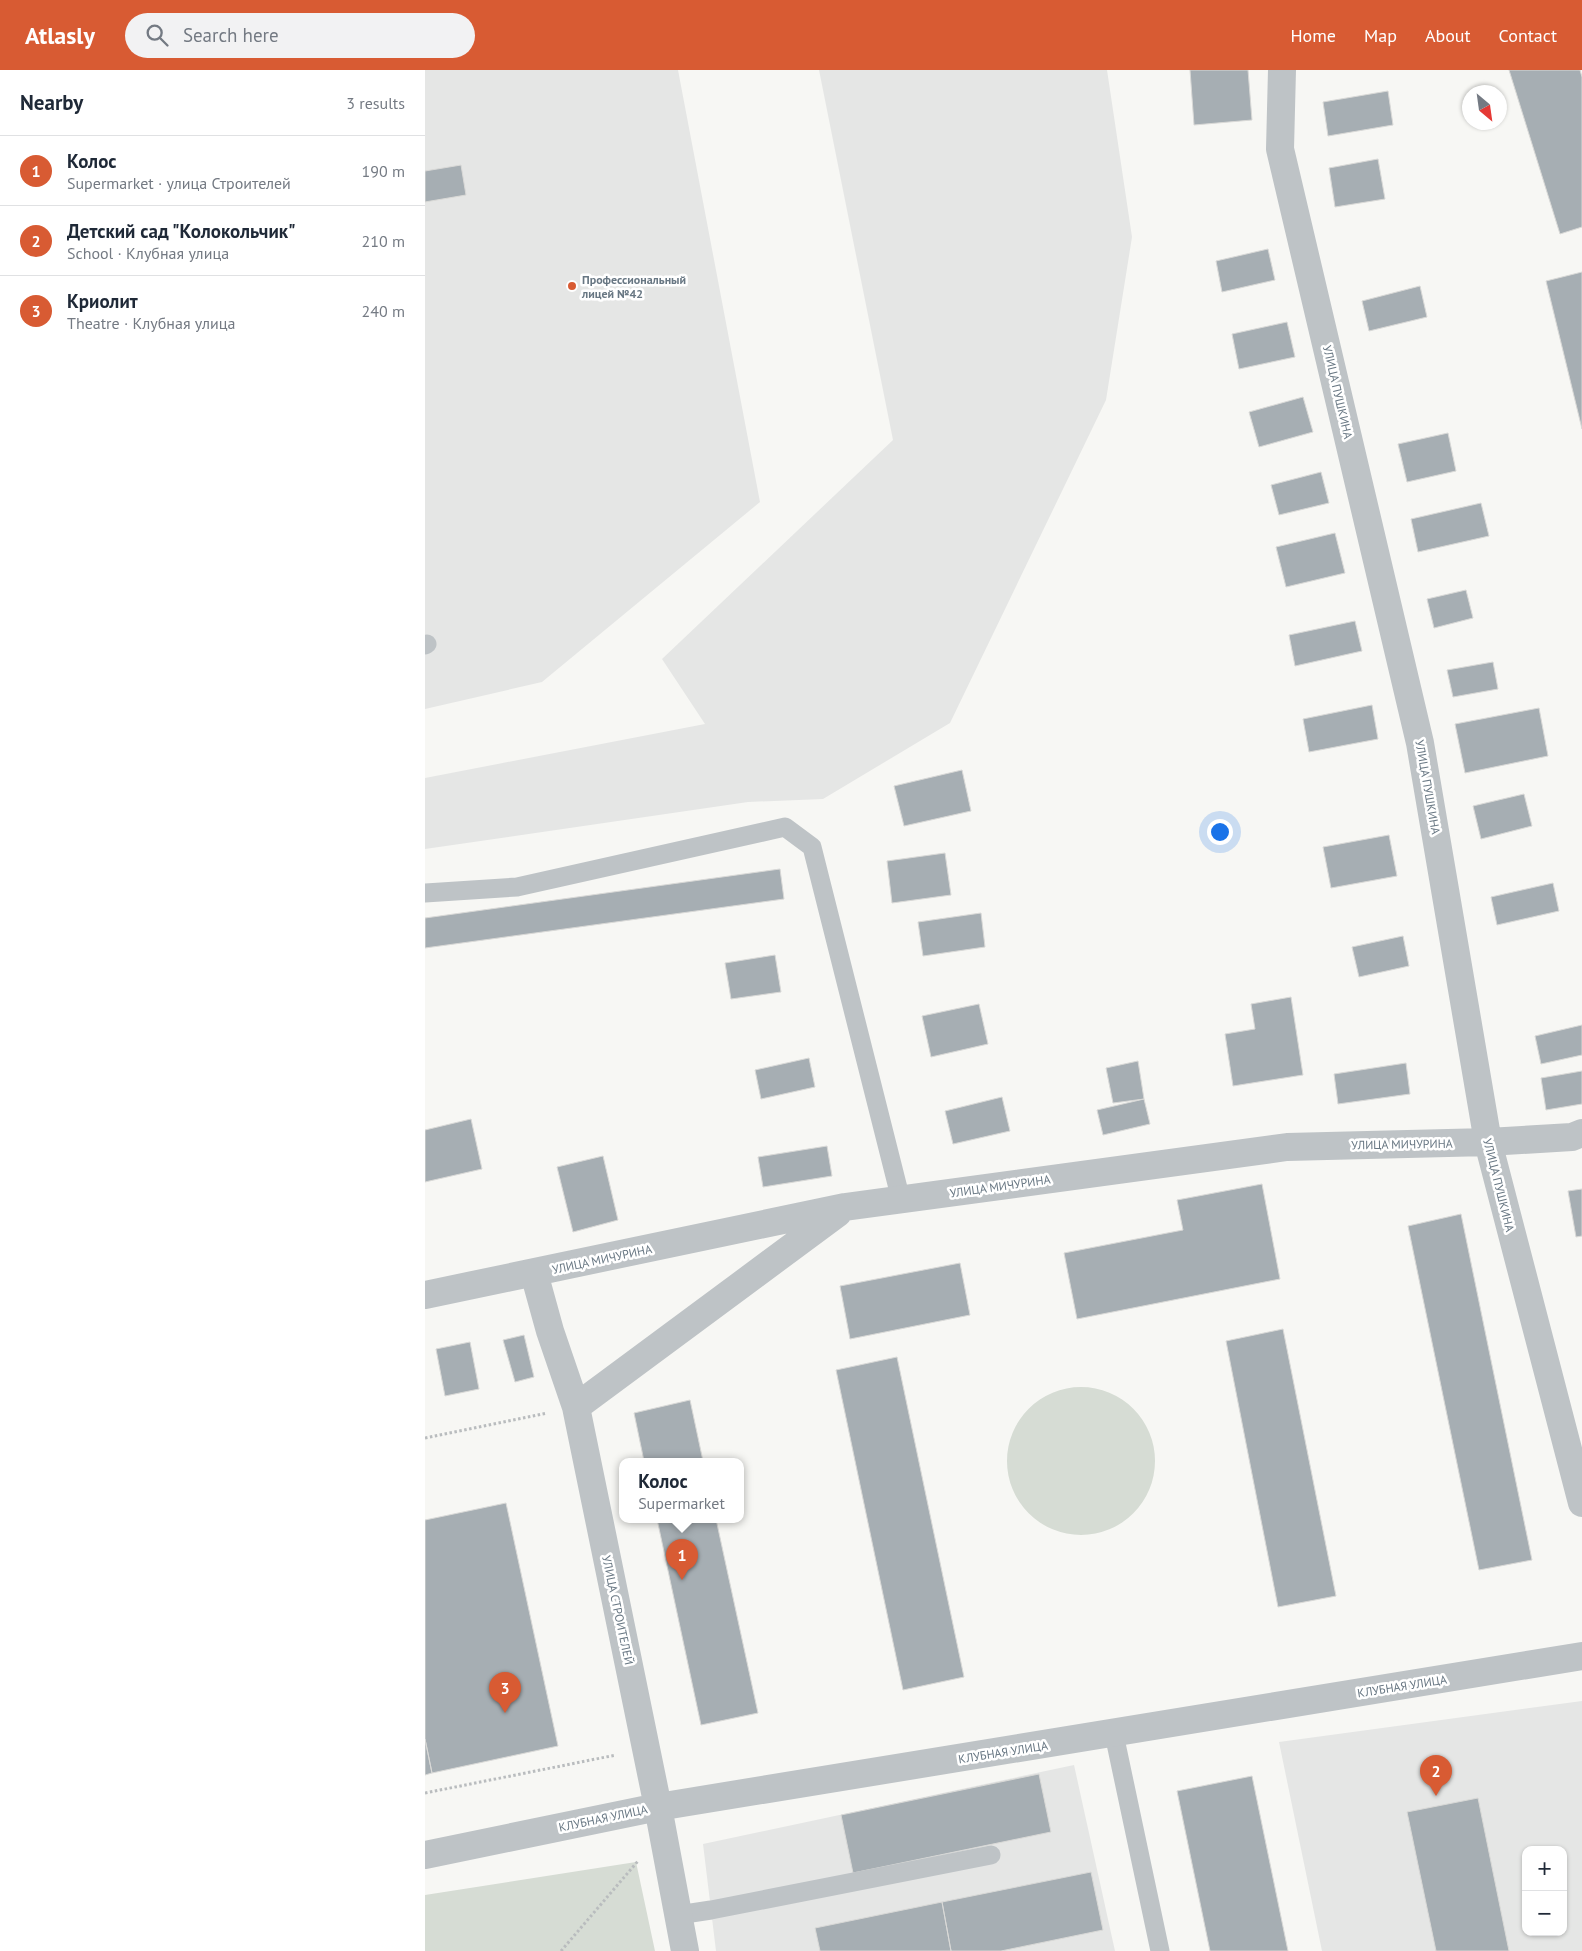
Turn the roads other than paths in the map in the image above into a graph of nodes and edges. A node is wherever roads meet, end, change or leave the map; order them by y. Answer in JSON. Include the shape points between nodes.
{"nodes":[{"id":1,"x":1283,"y":70,"type":"edge"},
{"id":2,"x":425,"y":893,"type":"edge"},
{"id":3,"x":1582,"y":1133,"type":"edge"},
{"id":4,"x":1488,"y":1142,"type":"junction"},
{"id":5,"x":901,"y":1200,"type":"junction"},
{"id":6,"x":845,"y":1208,"type":"junction"},
{"id":7,"x":534,"y":1273,"type":"junction"},
{"id":8,"x":425,"y":1295,"type":"edge"},
{"id":9,"x":576,"y":1407,"type":"junction"},
{"id":10,"x":1582,"y":1503,"type":"edge"},
{"id":11,"x":1582,"y":1656,"type":"edge"},
{"id":12,"x":1114,"y":1734,"type":"junction"},
{"id":13,"x":661,"y":1819,"type":"junction"},
{"id":14,"x":425,"y":1855,"type":"edge"},
{"id":15,"x":991,"y":1855,"type":"dead end"},
{"id":16,"x":678,"y":1914,"type":"junction"},
{"id":17,"x":685,"y":1951,"type":"edge"},
{"id":18,"x":1160,"y":1951,"type":"edge"}],
"edges":[{"from":1,"to":4,"type":"street","name":"УЛИЦА ПУШКИНА","via":[[1280,149],[1421,743]]},
{"from":2,"to":5,"type":"lane","via":[[517,887],[785,827],[812,847]]},
{"from":3,"to":4,"type":"street","name":"УЛИЦА МИЧУРИНА","via":[[1572,1137]]},
{"from":4,"to":5,"type":"street","name":"УЛИЦА МИЧУРИНА","via":[[1287,1147]]},
{"from":4,"to":10,"type":"street","name":"УЛИЦА ПУШКИНА"},
{"from":5,"to":6,"type":"street","name":"УЛИЦА МИЧУРИНА"},
{"from":6,"to":7,"type":"street","name":"УЛИЦА МИЧУРИНА"},
{"from":6,"to":9,"type":"street"},
{"from":7,"to":8,"type":"street","name":"УЛИЦА МИЧУРИНА"},
{"from":7,"to":9,"type":"street","name":"УЛИЦА СТРОИТЕЛЕЙ","via":[[549,1331]]},
{"from":9,"to":13,"type":"street","name":"УЛИЦА СТРОИТЕЛЕЙ"},
{"from":11,"to":12,"type":"street","name":"КЛУБНАЯ УЛИЦА"},
{"from":12,"to":13,"type":"street","name":"КЛУБНАЯ УЛИЦА"},
{"from":12,"to":18,"type":"lane"},
{"from":13,"to":14,"type":"street","name":"КЛУБНАЯ УЛИЦА"},
{"from":13,"to":16,"type":"street","name":"УЛИЦА СТРОИТЕЛЕЙ"},
{"from":15,"to":16,"type":"lane"},
{"from":16,"to":17,"type":"street","name":"УЛИЦА СТРОИТЕЛЕЙ"}]}
